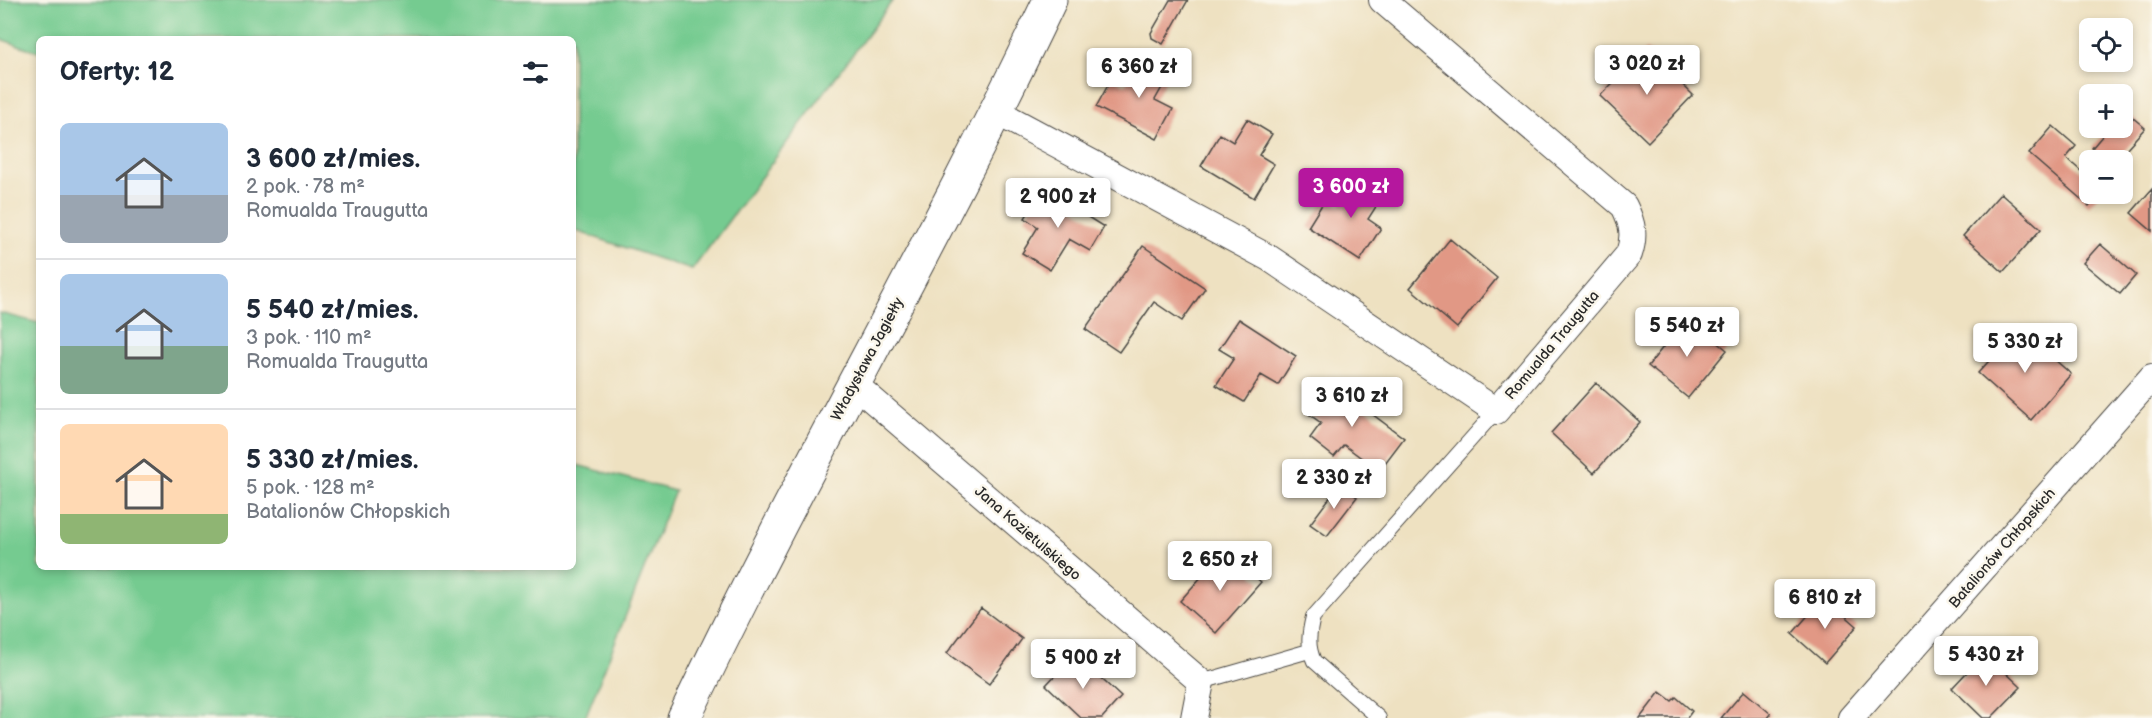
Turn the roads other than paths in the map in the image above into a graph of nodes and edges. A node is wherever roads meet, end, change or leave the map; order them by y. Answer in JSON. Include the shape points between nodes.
{"nodes":[{"id":1,"x":1050,"y":0,"type":"edge"},
{"id":2,"x":1382,"y":0,"type":"edge"},
{"id":3,"x":997,"y":112,"type":"junction"},
{"id":4,"x":2152,"y":377,"type":"edge"},
{"id":5,"x":854,"y":384,"type":"junction"},
{"id":6,"x":1496,"y":411,"type":"junction"},
{"id":7,"x":1309,"y":651,"type":"junction"},
{"id":8,"x":1201,"y":682,"type":"junction"},
{"id":9,"x":684,"y":718,"type":"edge"},
{"id":10,"x":1194,"y":718,"type":"edge"},
{"id":11,"x":1379,"y":718,"type":"edge"},
{"id":12,"x":1851,"y":718,"type":"edge"}],
"edges":[{"from":1,"to":3,"type":"main road","name":"Władysława Jagiełły"},
{"from":2,"to":6,"type":"street","name":"Romualda Traugutta","via":[[1624,206],[1632,222],[1634,240],[1629,254]]},
{"from":3,"to":5,"type":"main road","name":"Władysława Jagiełły"},
{"from":3,"to":6,"type":"street","name":"Romualda Traugutta","via":[[1269,258]]},
{"from":4,"to":12,"type":"street","name":"Batalionów Chłopskich"},
{"from":5,"to":8,"type":"street","name":"Jana Kozietulskiego"},
{"from":5,"to":9,"type":"main road","name":"Władysława Jagiełły"},
{"from":6,"to":7,"type":"lane","via":[[1313,617]]},
{"from":7,"to":8,"type":"lane"},
{"from":7,"to":11,"type":"lane","via":[[1314,661]]},
{"from":8,"to":10,"type":"street"}]}
